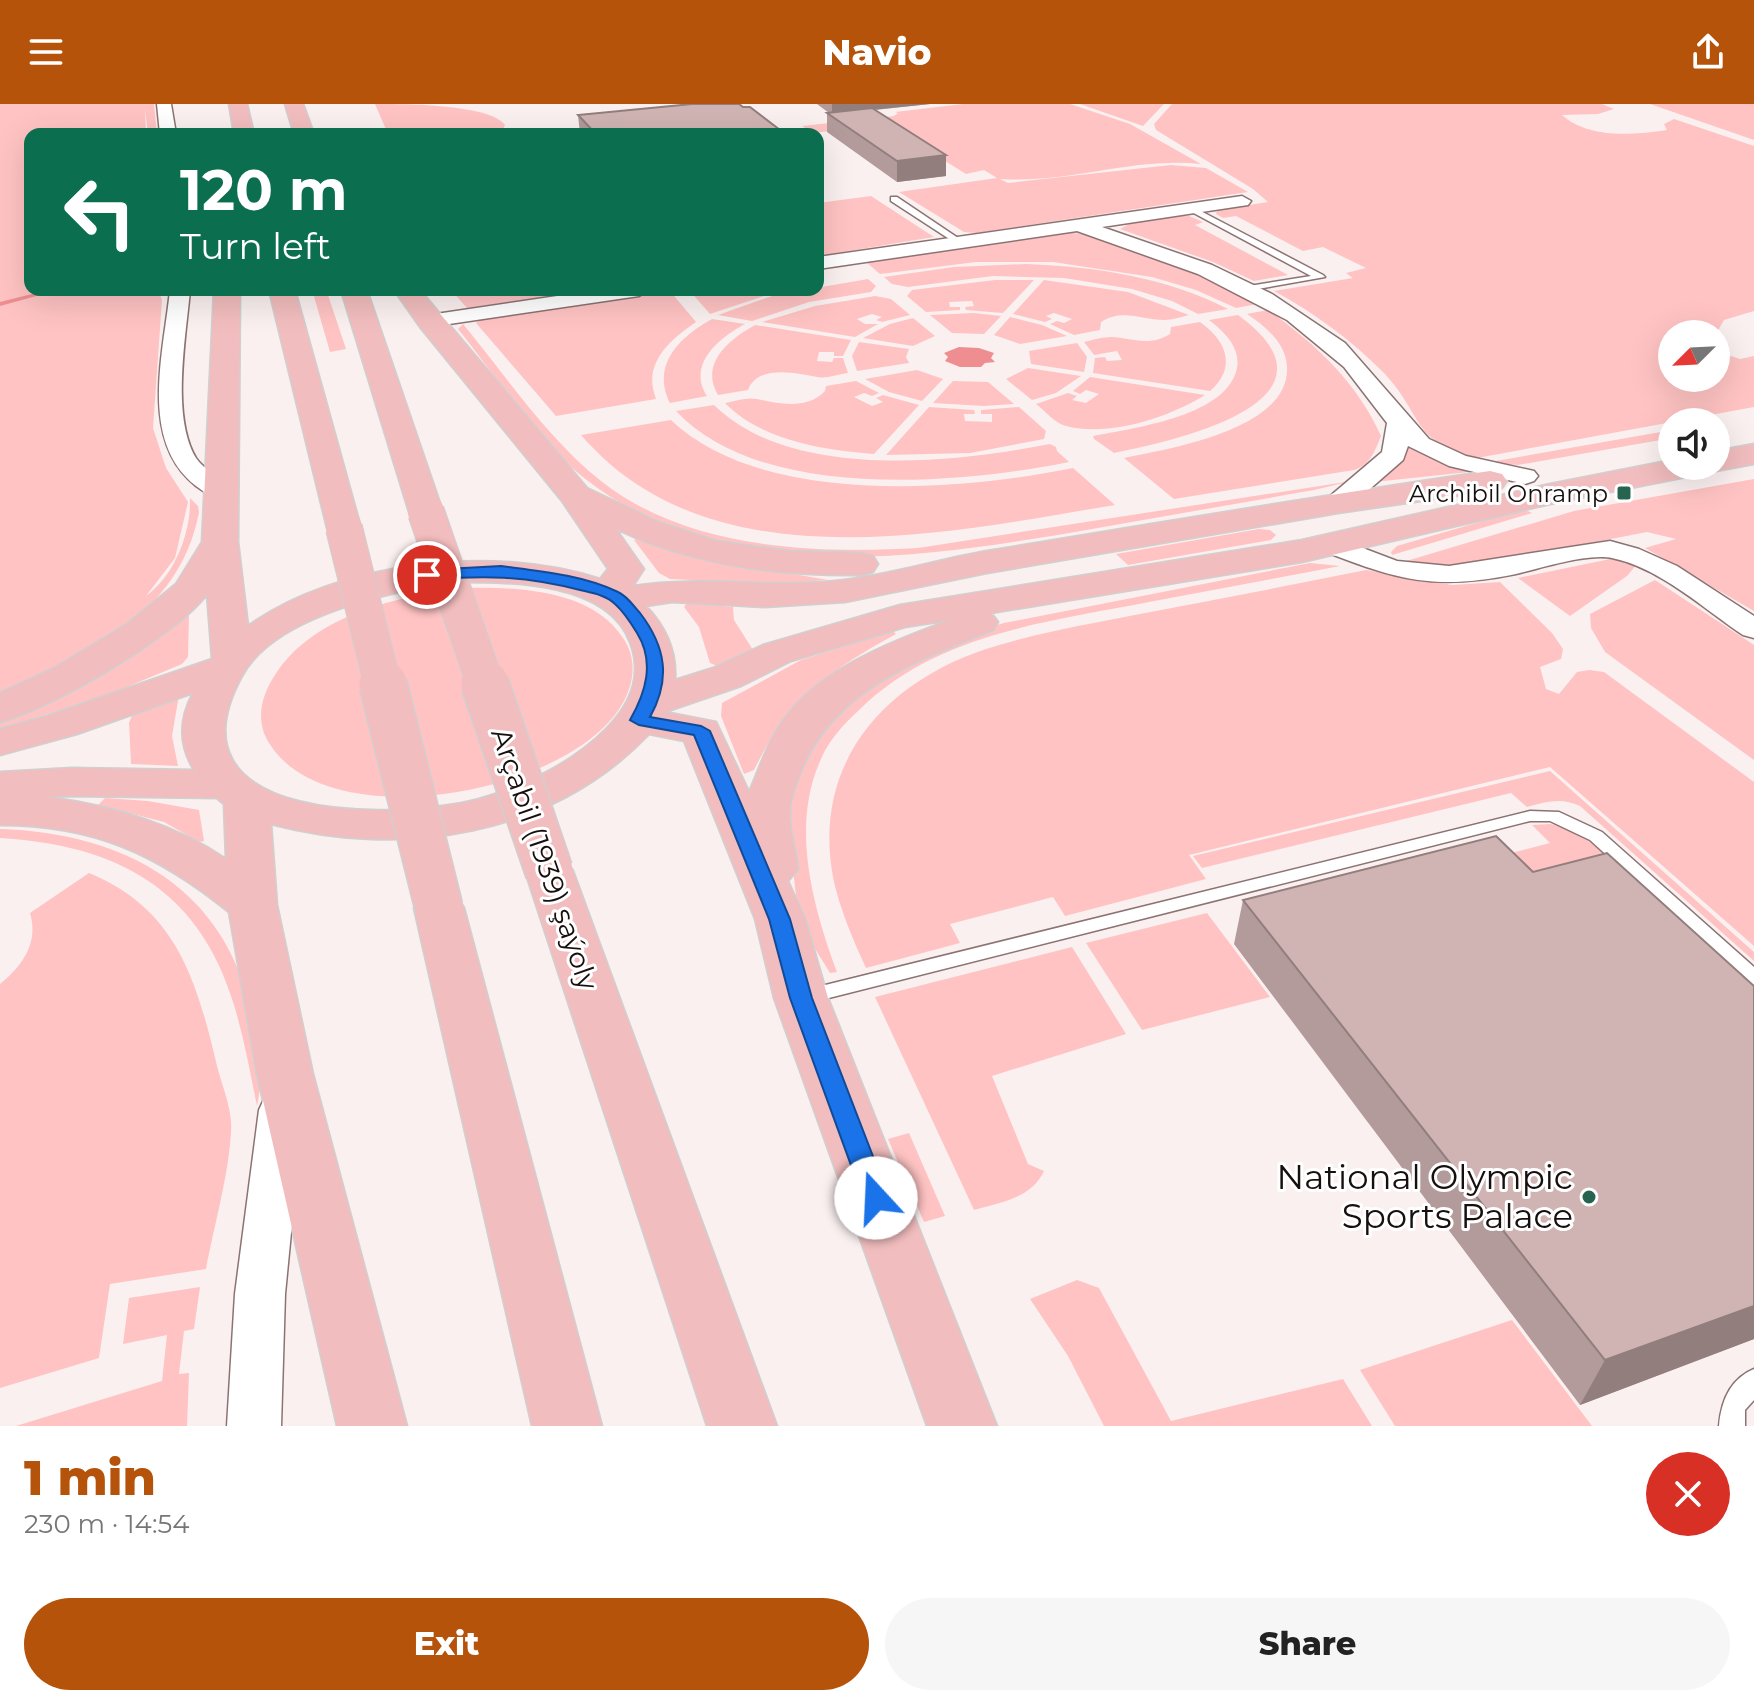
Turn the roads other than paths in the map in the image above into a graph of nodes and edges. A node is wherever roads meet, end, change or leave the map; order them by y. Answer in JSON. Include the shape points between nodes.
{"nodes":[{"id":1,"x":164,"y":104,"type":"edge"},
{"id":2,"x":229,"y":104,"type":"edge"},
{"id":3,"x":238,"y":104,"type":"edge"},
{"id":4,"x":167,"y":128,"type":"edge"},
{"id":5,"x":242,"y":128,"type":"edge"},
{"id":6,"x":243,"y":128,"type":"edge"},
{"id":7,"x":894,"y":199,"type":"dead end"},
{"id":8,"x":1242,"y":201,"type":"dead end"},
{"id":9,"x":1191,"y":208,"type":"junction"},
{"id":10,"x":1078,"y":225,"type":"junction"},
{"id":11,"x":960,"y":242,"type":"junction"},
{"id":12,"x":824,"y":262,"type":"edge"},
{"id":13,"x":1249,"y":289,"type":"junction"},
{"id":14,"x":180,"y":296,"type":"edge"},
{"id":15,"x":227,"y":296,"type":"edge"},
{"id":16,"x":284,"y":296,"type":"edge"},
{"id":17,"x":356,"y":296,"type":"edge"},
{"id":18,"x":411,"y":296,"type":"edge"},
{"id":19,"x":598,"y":296,"type":"edge"},
{"id":20,"x":429,"y":321,"type":"junction"},
{"id":21,"x":1399,"y":423,"type":"junction"},
{"id":22,"x":1754,"y":435,"type":"edge"},
{"id":23,"x":1730,"y":439,"type":"edge"},
{"id":24,"x":1658,"y":452,"type":"edge"},
{"id":25,"x":1754,"y":454,"type":"edge"},
{"id":26,"x":1730,"y":458,"type":"edge"},
{"id":27,"x":1658,"y":473,"type":"edge"},
{"id":28,"x":1525,"y":476,"type":"junction"},
{"id":29,"x":220,"y":491,"type":"junction"},
{"id":30,"x":575,"y":495,"type":"junction"},
{"id":31,"x":1338,"y":503,"type":"junction"},
{"id":32,"x":220,"y":542,"type":"junction"},
{"id":33,"x":1331,"y":544,"type":"junction"},
{"id":34,"x":987,"y":562,"type":"junction"},
{"id":35,"x":1155,"y":577,"type":"junction"},
{"id":36,"x":614,"y":596,"type":"junction"},
{"id":37,"x":1754,"y":629,"type":"edge"},
{"id":38,"x":229,"y":664,"type":"junction"},
{"id":39,"x":0,"y":709,"type":"edge"},
{"id":40,"x":644,"y":711,"type":"junction"},
{"id":41,"x":0,"y":742,"type":"edge"},
{"id":42,"x":0,"y":786,"type":"edge"},
{"id":43,"x":237,"y":791,"type":"junction"},
{"id":44,"x":0,"y":810,"type":"edge"},
{"id":45,"x":252,"y":905,"type":"junction"},
{"id":46,"x":780,"y":919,"type":"junction"},
{"id":47,"x":1754,"y":978,"type":"edge"},
{"id":48,"x":801,"y":998,"type":"junction"},
{"id":49,"x":285,"y":1074,"type":"junction"},
{"id":50,"x":1754,"y":1381,"type":"edge"},
{"id":51,"x":254,"y":1426,"type":"edge"},
{"id":52,"x":372,"y":1426,"type":"edge"},
{"id":53,"x":567,"y":1426,"type":"edge"},
{"id":54,"x":742,"y":1426,"type":"edge"},
{"id":55,"x":962,"y":1426,"type":"edge"},
{"id":56,"x":1732,"y":1426,"type":"edge"}],
"edges":[{"from":1,"to":4,"type":"street"},
{"from":2,"to":5,"type":"main road"},
{"from":3,"to":6,"type":"main road"},
{"from":7,"to":11,"type":"lane"},
{"from":8,"to":9,"type":"street"},
{"from":9,"to":10,"type":"street"},
{"from":9,"to":13,"type":"lane","via":[[1320,277]]},
{"from":10,"to":11,"type":"street"},
{"from":10,"to":13,"type":"street","via":[[1183,259]]},
{"from":11,"to":12,"type":"street"},
{"from":13,"to":21,"type":"street","via":[[1325,337]]},
{"from":14,"to":29,"type":"street","via":[[172,425],[183,458]]},
{"from":15,"to":29,"type":"main road"},
{"from":16,"to":53,"type":"main road","bridge":true},
{"from":17,"to":54,"type":"main road","name":"Arçabil (1939) şaýoly","bridge":true},
{"from":18,"to":20,"type":"main road"},
{"from":19,"to":20,"type":"street"},
{"from":20,"to":30,"type":"main road"},
{"from":21,"to":28,"type":"street","via":[[1435,452]]},
{"from":21,"to":31,"type":"street","via":[[1394,455]]},
{"from":22,"to":23,"type":"main road"},
{"from":24,"to":28,"type":"main road"},
{"from":25,"to":26,"type":"main road"},
{"from":27,"to":33,"type":"main road"},
{"from":28,"to":31,"type":"main road"},
{"from":29,"to":32,"type":"main road"},
{"from":30,"to":34,"type":"main road","via":[[631,524],[717,552],[820,564]]},
{"from":30,"to":36,"type":"main road","via":[[626,569]]},
{"from":31,"to":34,"type":"main road"},
{"from":32,"to":38,"type":"main road"},
{"from":32,"to":39,"type":"main road","via":[[190,591],[141,632],[70,676]]},
{"from":33,"to":35,"type":"main road"},
{"from":33,"to":37,"type":"street","via":[[1394,569],[1440,576],[1610,549],[1652,563]]},
{"from":34,"to":36,"type":"main road","via":[[845,591]]},
{"from":35,"to":40,"type":"main road","via":[[900,616],[777,653]]},
{"from":35,"to":46,"type":"main road","via":[[975,623],[902,652],[826,701],[797,732],[767,804]]},
{"from":36,"to":38,"type":"main road","via":[[547,577],[501,571],[402,578],[306,609],[265,633]]},
{"from":36,"to":40,"type":"main road","via":[[652,644],[657,672]]},
{"from":38,"to":41,"type":"main road"},
{"from":38,"to":43,"type":"main road","via":[[202,714],[205,751]]},
{"from":40,"to":43,"type":"main road","via":[[611,750],[570,778],[519,801],[461,818],[400,826],[341,825],[289,815]]},
{"from":40,"to":46,"type":"main road","via":[[701,731]]},
{"from":42,"to":43,"type":"main road","via":[[72,782]]},
{"from":43,"to":45,"type":"main road"},
{"from":44,"to":45,"type":"main road","via":[[97,821],[138,833],[193,861]]},
{"from":45,"to":49,"type":"main road"},
{"from":46,"to":48,"type":"main road"},
{"from":47,"to":48,"type":"lane","via":[[1596,836],[1553,816],[1530,816]]},
{"from":48,"to":55,"type":"main road"},
{"from":49,"to":51,"type":"street","via":[[260,1294]]},
{"from":49,"to":52,"type":"main road"},
{"from":50,"to":56,"type":"lane","via":[[1733,1406]]}]}
